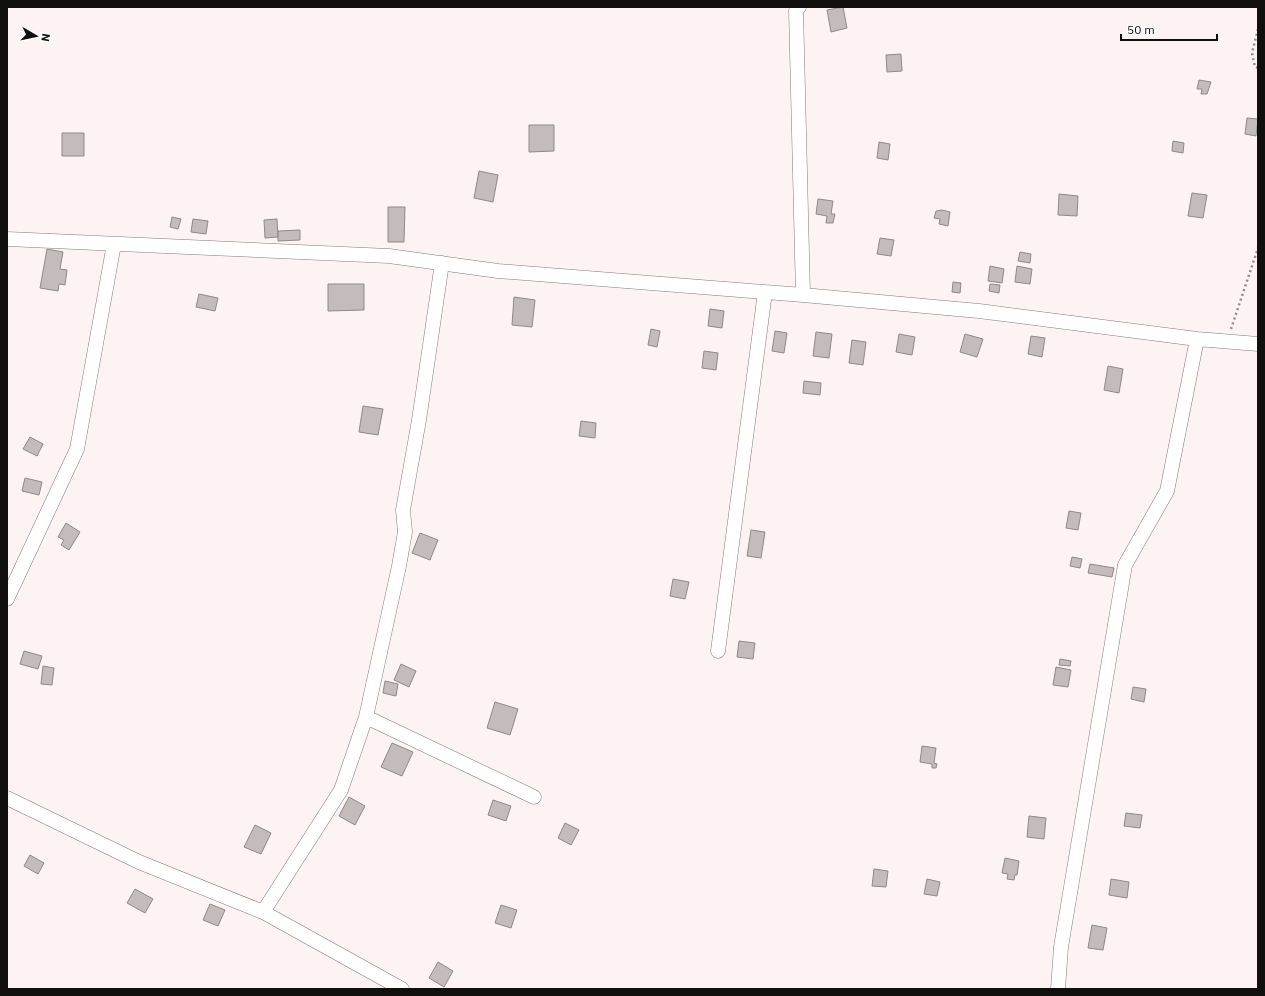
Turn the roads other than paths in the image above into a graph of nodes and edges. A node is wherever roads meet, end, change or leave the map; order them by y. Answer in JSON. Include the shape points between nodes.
{"nodes":[{"id":1,"x":799,"y":7,"type":"edge"},
{"id":2,"x":7,"y":239,"type":"edge"},
{"id":3,"x":114,"y":244,"type":"junction"},
{"id":4,"x":442,"y":263,"type":"junction"},
{"id":5,"x":765,"y":292,"type":"junction"},
{"id":6,"x":803,"y":294,"type":"junction"},
{"id":7,"x":1197,"y":339,"type":"junction"},
{"id":8,"x":1258,"y":344,"type":"edge"},
{"id":9,"x":7,"y":599,"type":"edge"},
{"id":10,"x":718,"y":651,"type":"dead end"},
{"id":11,"x":366,"y":717,"type":"junction"},
{"id":12,"x":534,"y":797,"type":"dead end"},
{"id":13,"x":7,"y":798,"type":"edge"},
{"id":14,"x":263,"y":912,"type":"junction"},
{"id":15,"x":402,"y":989,"type":"edge"},
{"id":16,"x":1058,"y":989,"type":"edge"}],
"edges":[{"from":1,"to":6,"type":"street","via":[[796,10]]},
{"from":2,"to":3,"type":"street"},
{"from":3,"to":4,"type":"street","via":[[389,256]]},
{"from":3,"to":9,"type":"street","via":[[77,449]]},
{"from":4,"to":5,"type":"street","via":[[498,271]]},
{"from":4,"to":11,"type":"street","via":[[403,510],[405,532]]},
{"from":5,"to":6,"type":"street"},
{"from":5,"to":10,"type":"street"},
{"from":6,"to":7,"type":"street","via":[[979,311]]},
{"from":7,"to":8,"type":"street"},
{"from":7,"to":16,"type":"street","via":[[1167,491],[1125,565],[1061,947]]},
{"from":11,"to":12,"type":"street"},
{"from":11,"to":14,"type":"street","via":[[341,790]]},
{"from":13,"to":14,"type":"street","via":[[139,862]]},
{"from":14,"to":15,"type":"street"}]}
